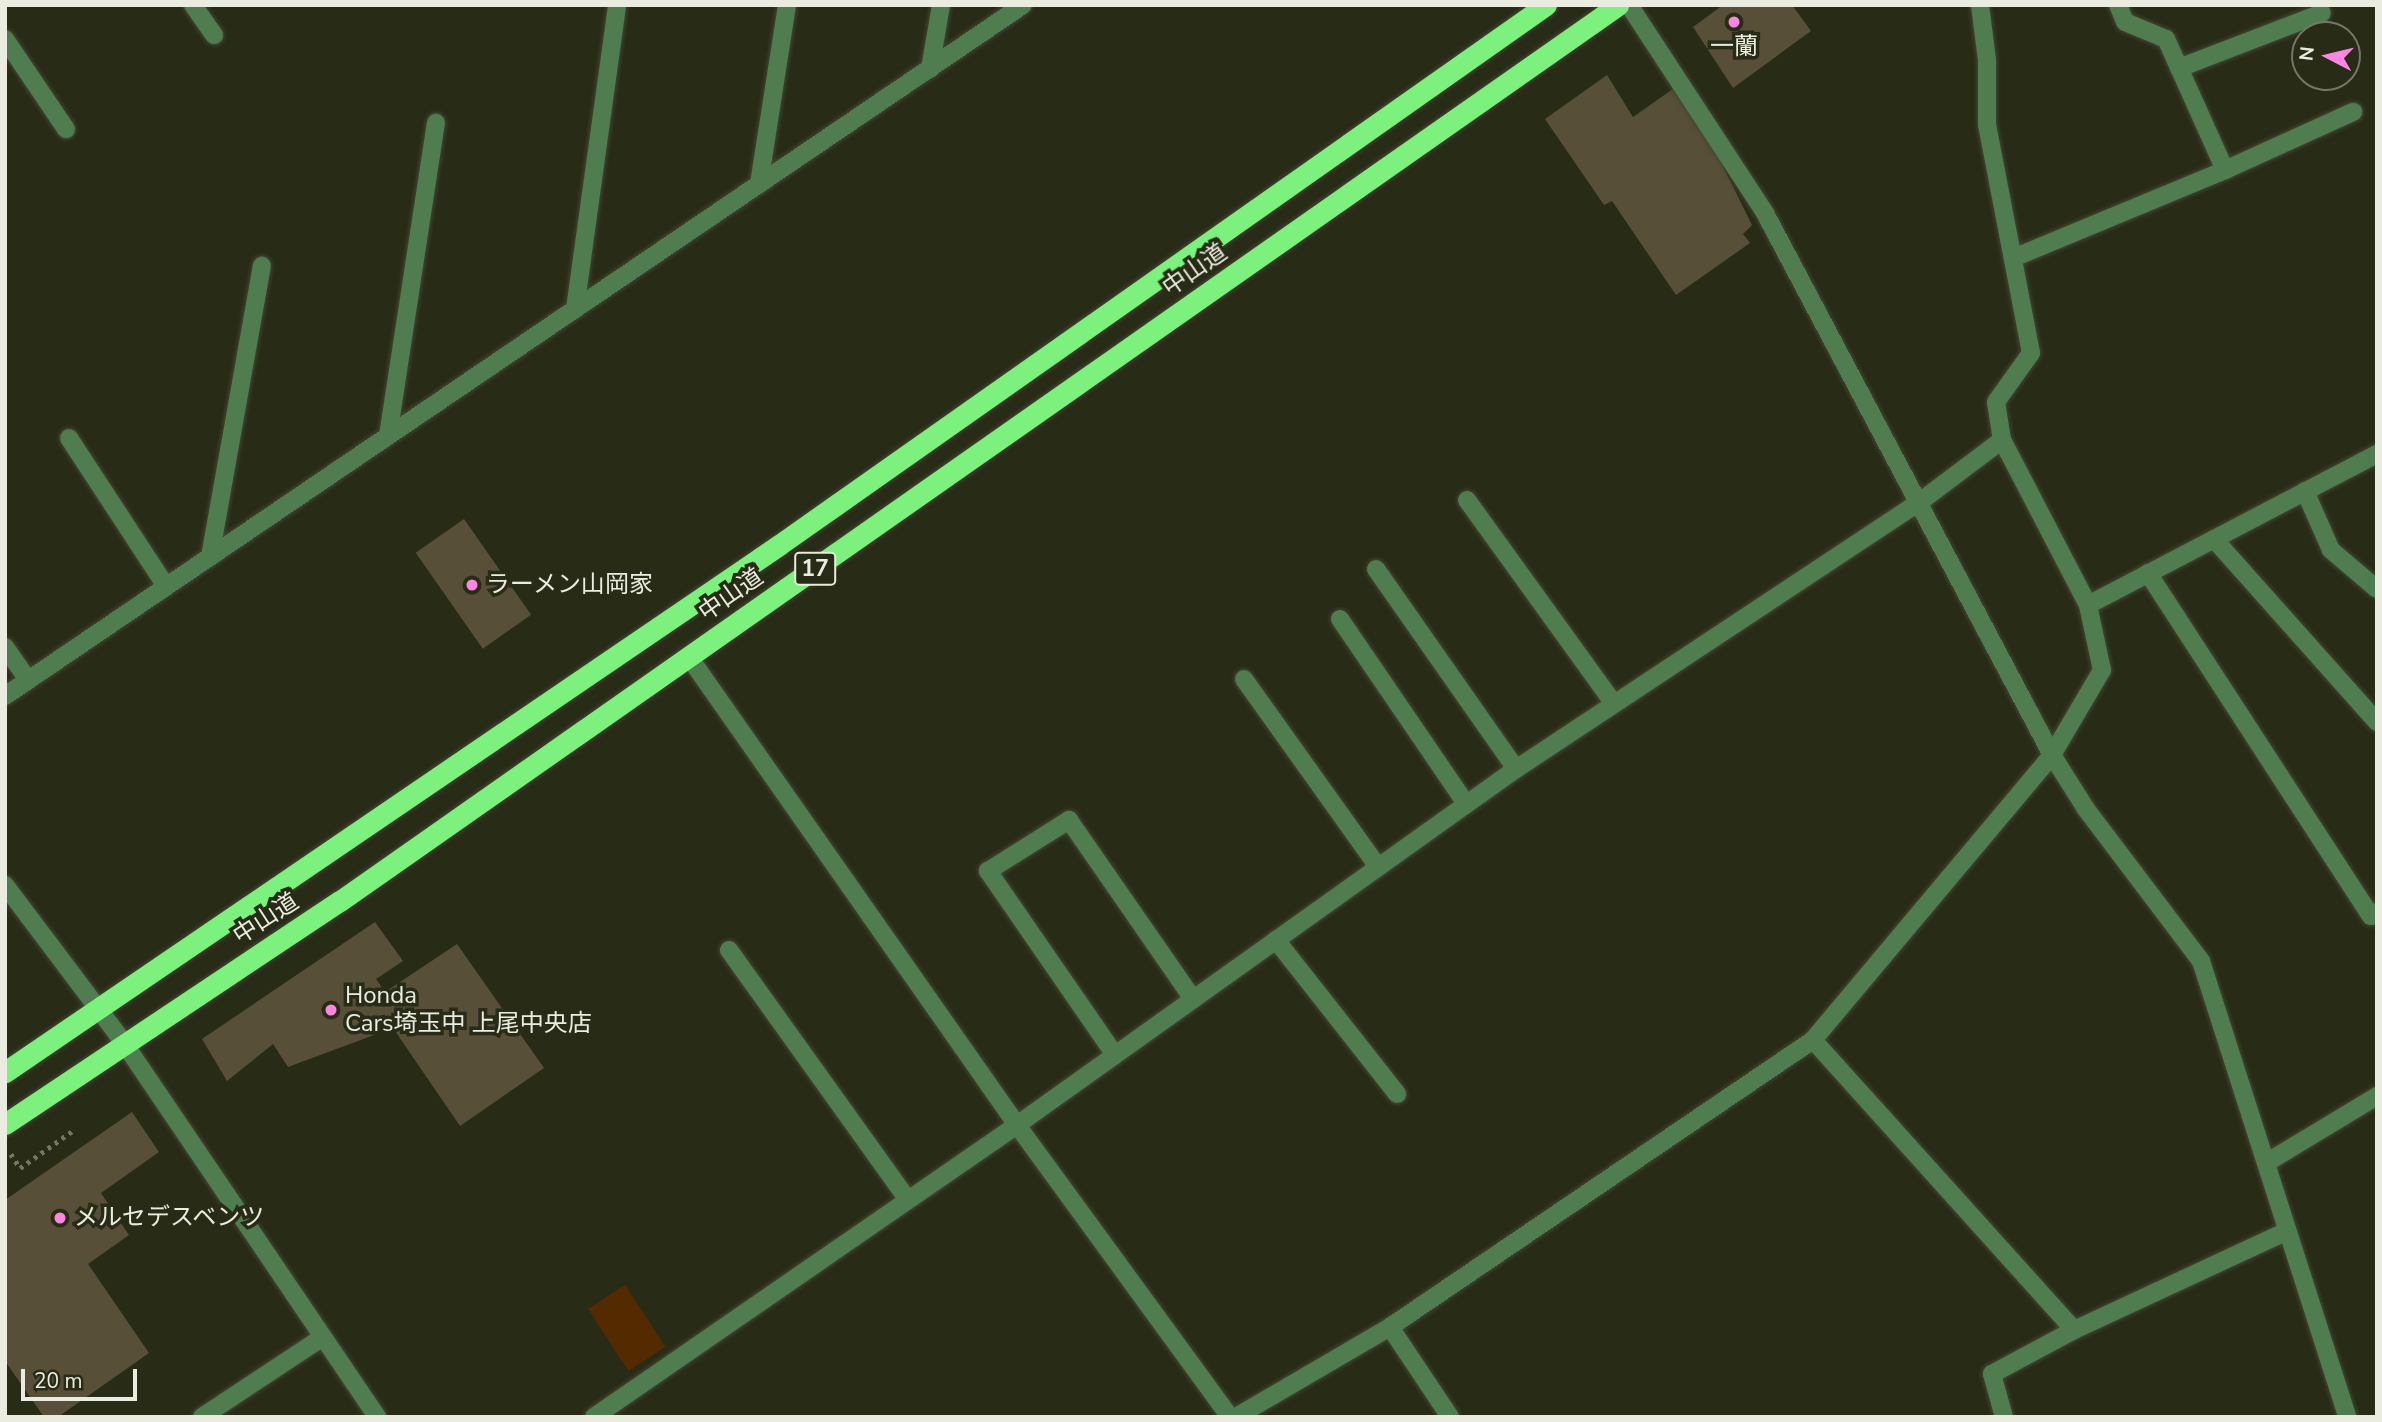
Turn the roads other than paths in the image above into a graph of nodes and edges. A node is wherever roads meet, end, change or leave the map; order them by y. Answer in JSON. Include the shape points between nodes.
{"nodes":[{"id":1,"x":193,"y":5,"type":"edge"},
{"id":2,"x":617,"y":5,"type":"edge"},
{"id":3,"x":787,"y":5,"type":"edge"},
{"id":4,"x":941,"y":5,"type":"edge"},
{"id":5,"x":1023,"y":5,"type":"edge"},
{"id":6,"x":1546,"y":5,"type":"edge"},
{"id":7,"x":1618,"y":5,"type":"edge"},
{"id":8,"x":1629,"y":5,"type":"edge"},
{"id":9,"x":1980,"y":5,"type":"edge"},
{"id":10,"x":2118,"y":5,"type":"edge"},
{"id":11,"x":2322,"y":13,"type":"dead end"},
{"id":12,"x":214,"y":35,"type":"dead end"},
{"id":13,"x":5,"y":39,"type":"edge"},
{"id":14,"x":2179,"y":68,"type":"junction"},
{"id":15,"x":930,"y":69,"type":"junction"},
{"id":16,"x":2353,"y":112,"type":"dead end"},
{"id":17,"x":436,"y":123,"type":"dead end"},
{"id":18,"x":66,"y":129,"type":"dead end"},
{"id":19,"x":2225,"y":170,"type":"junction"},
{"id":20,"x":759,"y":184,"type":"junction"},
{"id":21,"x":2013,"y":258,"type":"junction"},
{"id":22,"x":262,"y":266,"type":"dead end"},
{"id":23,"x":575,"y":309,"type":"junction"},
{"id":24,"x":388,"y":436,"type":"junction"},
{"id":25,"x":69,"y":438,"type":"dead end"},
{"id":26,"x":2002,"y":440,"type":"junction"},
{"id":27,"x":2377,"y":454,"type":"edge"},
{"id":28,"x":2305,"y":491,"type":"junction"},
{"id":29,"x":1467,"y":500,"type":"dead end"},
{"id":30,"x":1917,"y":504,"type":"junction"},
{"id":31,"x":2214,"y":539,"type":"junction"},
{"id":32,"x":210,"y":557,"type":"junction"},
{"id":33,"x":1376,"y":569,"type":"dead end"},
{"id":34,"x":2148,"y":573,"type":"junction"},
{"id":35,"x":166,"y":586,"type":"junction"},
{"id":36,"x":2377,"y":589,"type":"edge"},
{"id":37,"x":2088,"y":605,"type":"junction"},
{"id":38,"x":1340,"y":619,"type":"dead end"},
{"id":39,"x":5,"y":646,"type":"edge"},
{"id":40,"x":689,"y":657,"type":"junction"},
{"id":41,"x":1244,"y":679,"type":"dead end"},
{"id":42,"x":28,"y":680,"type":"junction"},
{"id":43,"x":5,"y":695,"type":"edge"},
{"id":44,"x":1614,"y":704,"type":"junction"},
{"id":45,"x":2377,"y":722,"type":"edge"},
{"id":46,"x":2052,"y":755,"type":"junction"},
{"id":47,"x":1516,"y":769,"type":"junction"},
{"id":48,"x":1466,"y":804,"type":"junction"},
{"id":49,"x":1378,"y":867,"type":"junction"},
{"id":50,"x":5,"y":885,"type":"edge"},
{"id":51,"x":2377,"y":912,"type":"edge"},
{"id":52,"x":1276,"y":940,"type":"junction"},
{"id":53,"x":729,"y":950,"type":"dead end"},
{"id":54,"x":1193,"y":999,"type":"junction"},
{"id":55,"x":97,"y":1011,"type":"junction"},
{"id":56,"x":1813,"y":1040,"type":"junction"},
{"id":57,"x":124,"y":1043,"type":"junction"},
{"id":58,"x":1115,"y":1055,"type":"junction"},
{"id":59,"x":5,"y":1072,"type":"edge"},
{"id":60,"x":1397,"y":1094,"type":"dead end"},
{"id":61,"x":2377,"y":1096,"type":"edge"},
{"id":62,"x":5,"y":1124,"type":"edge"},
{"id":63,"x":1017,"y":1125,"type":"junction"},
{"id":64,"x":2266,"y":1163,"type":"junction"},
{"id":65,"x":908,"y":1200,"type":"junction"},
{"id":66,"x":2287,"y":1231,"type":"junction"},
{"id":67,"x":1390,"y":1327,"type":"junction"},
{"id":68,"x":2074,"y":1330,"type":"junction"},
{"id":69,"x":323,"y":1337,"type":"junction"},
{"id":70,"x":202,"y":1417,"type":"edge"},
{"id":71,"x":377,"y":1417,"type":"edge"},
{"id":72,"x":594,"y":1417,"type":"edge"},
{"id":73,"x":1230,"y":1417,"type":"edge"},
{"id":74,"x":1236,"y":1417,"type":"edge"},
{"id":75,"x":1450,"y":1417,"type":"edge"},
{"id":76,"x":2004,"y":1417,"type":"edge"},
{"id":77,"x":2347,"y":1417,"type":"edge"}],
"edges":[{"from":1,"to":12,"type":"street"},
{"from":2,"to":23,"type":"street"},
{"from":3,"to":20,"type":"street"},
{"from":4,"to":15,"type":"street"},
{"from":5,"to":15,"type":"street"},
{"from":6,"to":55,"type":"highway","name":"中山道","number":"17","via":[[767,553]]},
{"from":7,"to":40,"type":"highway","name":"中山道","number":"17"},
{"from":8,"to":30,"type":"street","via":[[1765,213]]},
{"from":9,"to":21,"type":"street","via":[[1987,60],[1987,125]]},
{"from":10,"to":14,"type":"street","via":[[2125,22],[2166,39]]},
{"from":11,"to":14,"type":"street"},
{"from":13,"to":18,"type":"street"},
{"from":14,"to":19,"type":"street"},
{"from":15,"to":20,"type":"street"},
{"from":16,"to":19,"type":"street"},
{"from":17,"to":24,"type":"street"},
{"from":19,"to":21,"type":"street"},
{"from":20,"to":23,"type":"street"},
{"from":21,"to":26,"type":"street","via":[[2031,353],[1996,402]]},
{"from":22,"to":32,"type":"street"},
{"from":23,"to":24,"type":"street"},
{"from":24,"to":32,"type":"street"},
{"from":25,"to":35,"type":"street"},
{"from":26,"to":30,"type":"street"},
{"from":26,"to":37,"type":"street"},
{"from":27,"to":28,"type":"street"},
{"from":28,"to":31,"type":"street"},
{"from":28,"to":36,"type":"street","via":[[2331,551]]},
{"from":29,"to":44,"type":"street"},
{"from":30,"to":44,"type":"street"},
{"from":30,"to":46,"type":"street"},
{"from":31,"to":34,"type":"street"},
{"from":31,"to":45,"type":"street"},
{"from":32,"to":35,"type":"street"},
{"from":33,"to":47,"type":"street"},
{"from":34,"to":37,"type":"street"},
{"from":34,"to":51,"type":"street","via":[[2371,916]]},
{"from":35,"to":42,"type":"street"},
{"from":37,"to":46,"type":"street","via":[[2102,670]]},
{"from":38,"to":48,"type":"street"},
{"from":39,"to":42,"type":"street"},
{"from":40,"to":57,"type":"highway","name":"中山道","number":"17","via":[[340,901]]},
{"from":40,"to":63,"type":"street"},
{"from":41,"to":49,"type":"street"},
{"from":42,"to":43,"type":"street"},
{"from":44,"to":47,"type":"street"},
{"from":46,"to":56,"type":"street"},
{"from":46,"to":64,"type":"street","via":[[2201,961]]},
{"from":47,"to":48,"type":"street"},
{"from":48,"to":49,"type":"street"},
{"from":49,"to":52,"type":"street"},
{"from":50,"to":55,"type":"street"},
{"from":52,"to":54,"type":"street"},
{"from":52,"to":60,"type":"street"},
{"from":53,"to":65,"type":"street"},
{"from":54,"to":58,"type":"street"},
{"from":54,"to":58,"type":"street","via":[[1069,820],[988,871]]},
{"from":55,"to":57,"type":"street"},
{"from":55,"to":59,"type":"highway","name":"中山道","number":"17"},
{"from":56,"to":67,"type":"street"},
{"from":56,"to":68,"type":"street"},
{"from":57,"to":62,"type":"highway","name":"中山道","number":"17"},
{"from":57,"to":69,"type":"street"},
{"from":58,"to":63,"type":"street"},
{"from":61,"to":64,"type":"street"},
{"from":63,"to":65,"type":"street"},
{"from":63,"to":73,"type":"street"},
{"from":64,"to":66,"type":"street"},
{"from":65,"to":72,"type":"street"},
{"from":66,"to":68,"type":"street"},
{"from":66,"to":77,"type":"street"},
{"from":67,"to":74,"type":"street"},
{"from":67,"to":75,"type":"street"},
{"from":68,"to":76,"type":"street","via":[[1992,1374]]},
{"from":69,"to":70,"type":"street"},
{"from":69,"to":71,"type":"street"}]}
